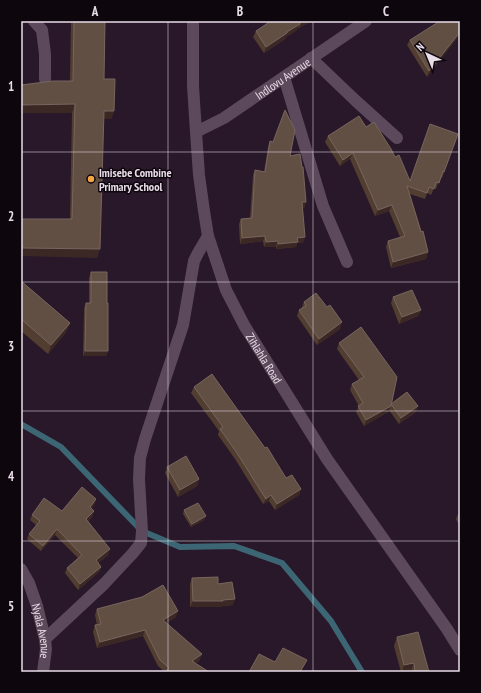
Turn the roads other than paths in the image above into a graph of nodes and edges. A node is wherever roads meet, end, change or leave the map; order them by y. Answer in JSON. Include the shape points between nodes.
{"nodes":[{"id":1,"x":34,"y":21,"type":"edge"},
{"id":2,"x":193,"y":21,"type":"edge"},
{"id":3,"x":366,"y":21,"type":"edge"},
{"id":4,"x":311,"y":58,"type":"junction"},
{"id":5,"x":284,"y":77,"type":"junction"},
{"id":6,"x":45,"y":79,"type":"dead end"},
{"id":7,"x":196,"y":132,"type":"junction"},
{"id":8,"x":397,"y":138,"type":"dead end"},
{"id":9,"x":208,"y":236,"type":"junction"},
{"id":10,"x":347,"y":262,"type":"dead end"},
{"id":11,"x":21,"y":569,"type":"edge"},
{"id":12,"x":45,"y":639,"type":"junction"},
{"id":13,"x":460,"y":650,"type":"edge"},
{"id":14,"x":43,"y":672,"type":"edge"}],
"edges":[{"from":1,"to":6,"type":"street","via":[[42,30]]},
{"from":2,"to":7,"type":"street","name":"Zihlahla Road"},
{"from":3,"to":4,"type":"street","name":"Indlovu Avenue"},
{"from":4,"to":5,"type":"street","name":"Indlovu Avenue"},
{"from":4,"to":8,"type":"street"},
{"from":5,"to":7,"type":"street","name":"Indlovu Avenue","via":[[224,118]]},
{"from":5,"to":10,"type":"street","via":[[323,206]]},
{"from":7,"to":9,"type":"street","name":"Zihlahla Road"},
{"from":9,"to":12,"type":"street","via":[[194,261],[183,325],[140,458],[141,543],[104,584]]},
{"from":9,"to":13,"type":"street","name":"Zihlahla Road","via":[[226,290],[244,325],[328,459]]},
{"from":11,"to":12,"type":"street","name":"Nyala Avenue","via":[[35,600]]},
{"from":12,"to":14,"type":"street","name":"Nyala Avenue"}]}
